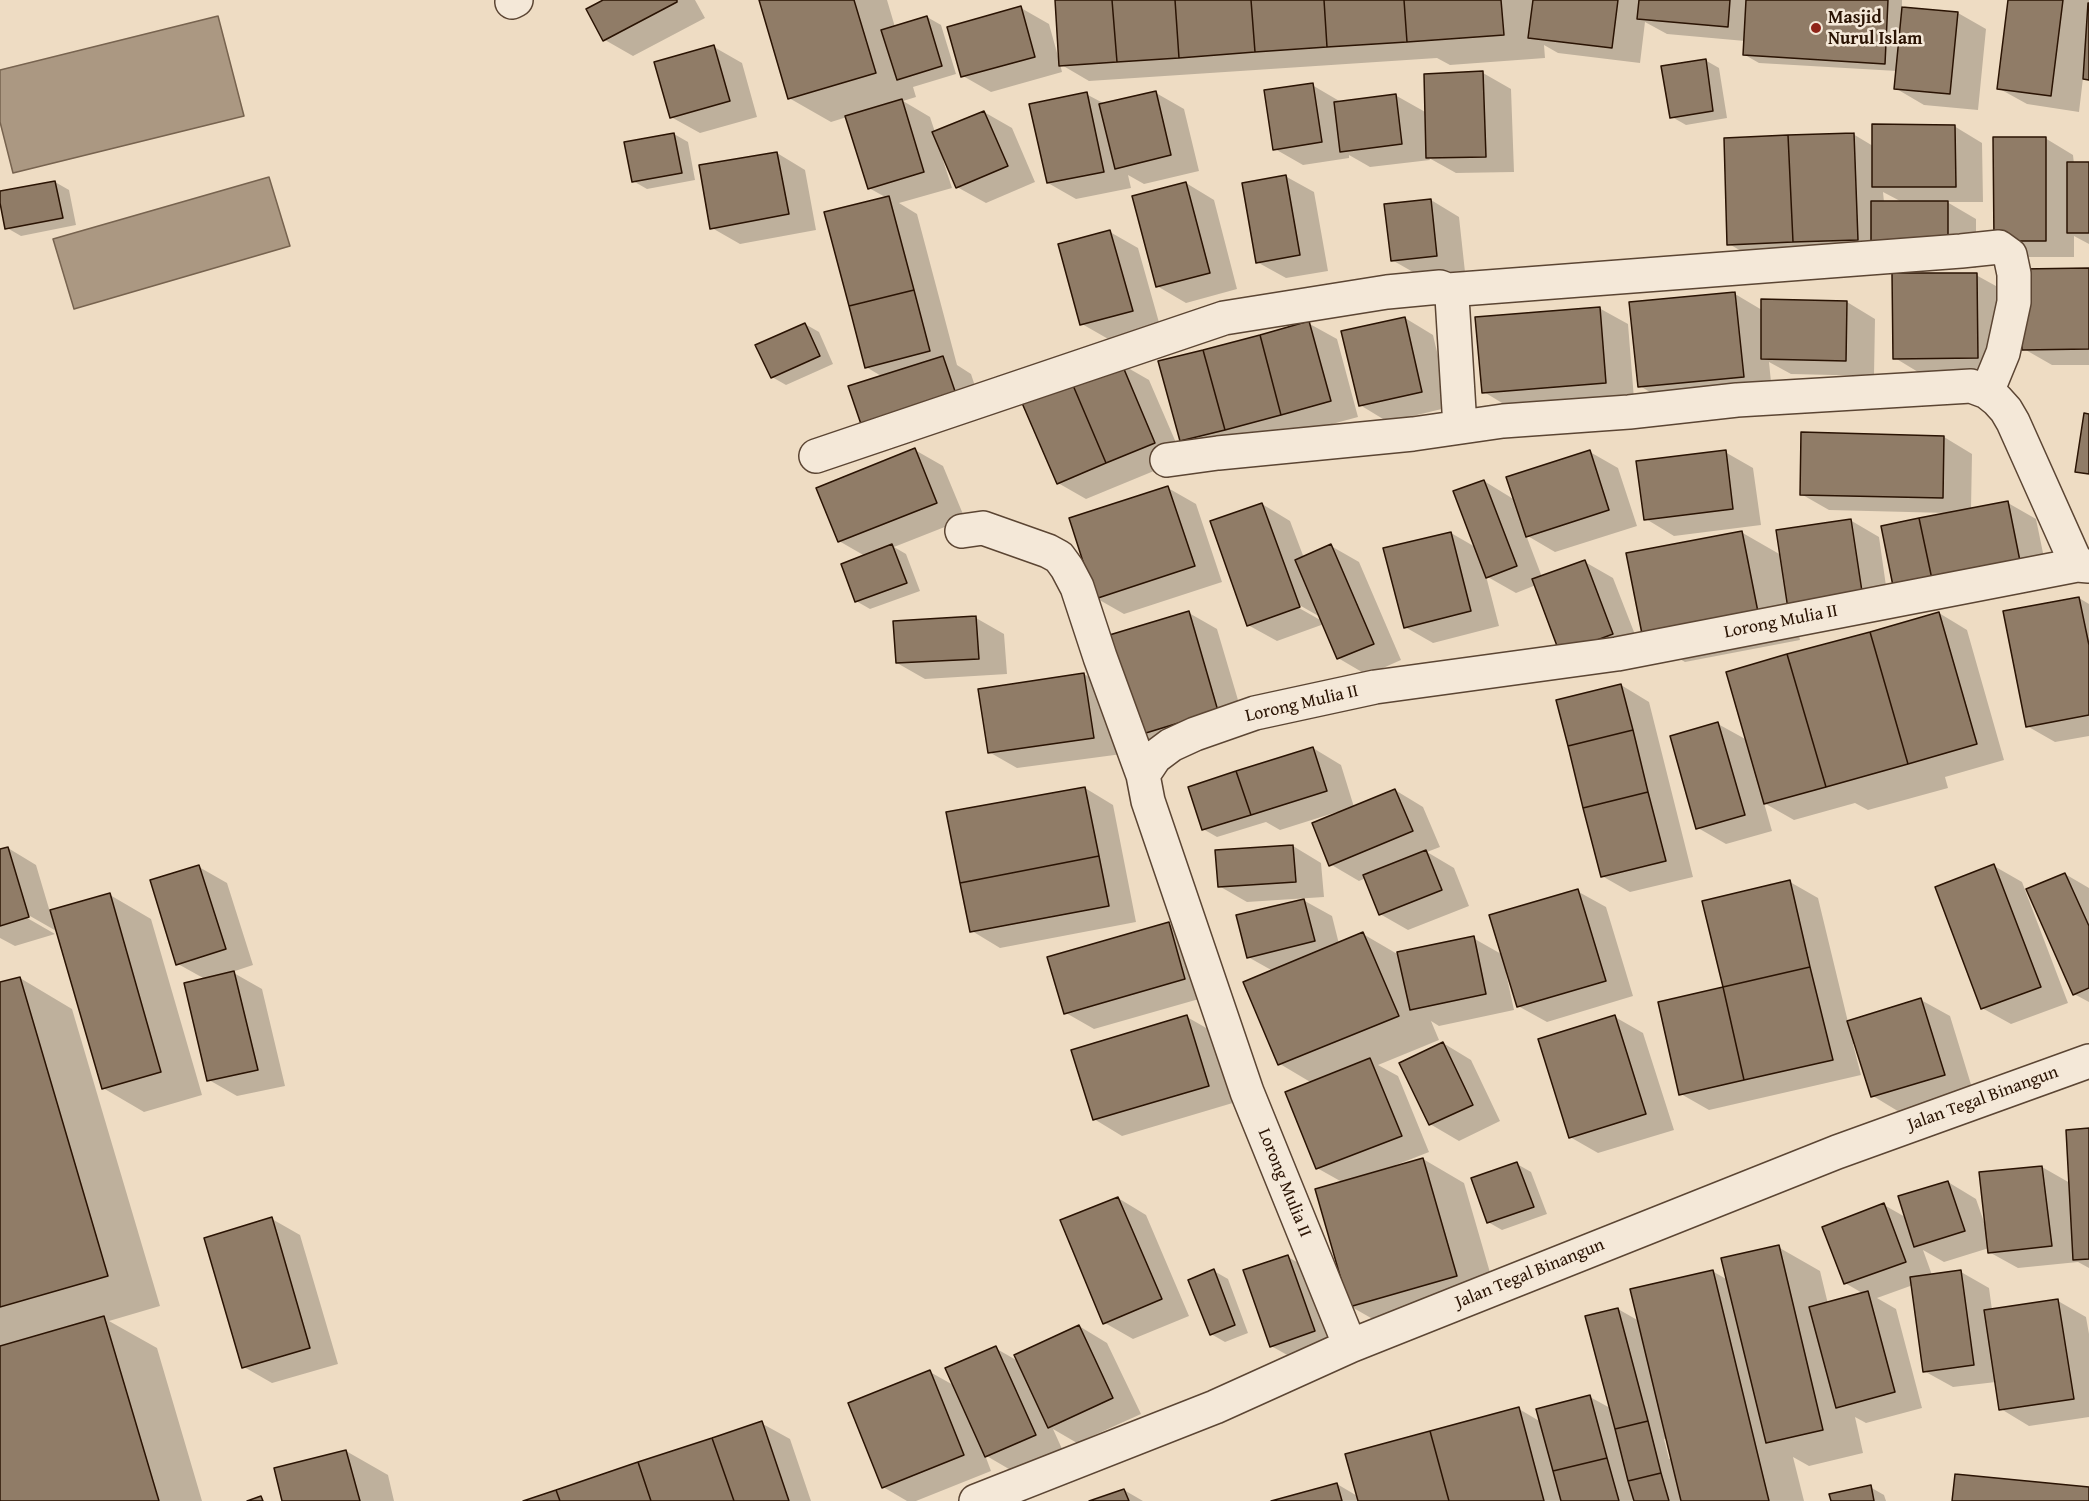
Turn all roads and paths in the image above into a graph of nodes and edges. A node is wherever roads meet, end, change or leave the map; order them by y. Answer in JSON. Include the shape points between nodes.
{"nodes":[{"id":1,"x":1448,"y":290,"type":"junction"},
{"id":2,"x":1987,"y":392,"type":"junction"},
{"id":3,"x":1460,"y":427,"type":"junction"},
{"id":4,"x":816,"y":456,"type":"dead end"},
{"id":5,"x":1167,"y":460,"type":"dead end"},
{"id":6,"x":962,"y":531,"type":"dead end"},
{"id":7,"x":2083,"y":566,"type":"edge"},
{"id":8,"x":1143,"y":775,"type":"junction"},
{"id":9,"x":2089,"y":1061,"type":"edge"},
{"id":10,"x":1350,"y":1346,"type":"junction"},
{"id":11,"x":976,"y":1501,"type":"edge"}],
"edges":[{"from":1,"to":2,"type":"street","via":[[1999,247],[2010,255],[2014,302],[2003,353]]},
{"from":1,"to":3,"type":"street","via":[[1454,307]]},
{"from":1,"to":4,"type":"street","via":[[1440,287],[1387,292],[1224,318]]},
{"from":2,"to":3,"type":"street","via":[[1961,385],[1737,400]]},
{"from":2,"to":7,"type":"street","via":[[2013,422]]},
{"from":3,"to":5,"type":"street"},
{"from":6,"to":8,"type":"street","via":[[983,528],[1059,557],[1077,587]]},
{"from":7,"to":8,"type":"street","name":"Lorong Mulia II","via":[[1617,654],[1375,687],[1255,713],[1171,745],[1155,757]]},
{"from":8,"to":10,"type":"street","name":"Lorong Mulia II","via":[[1148,801],[1247,1092]]},
{"from":9,"to":10,"type":"street","name":"Jalan Tegal Binangun","via":[[1837,1152]]},
{"from":10,"to":11,"type":"street","name":"Jalan Tegal Binangun","via":[[1215,1407]]}]}
